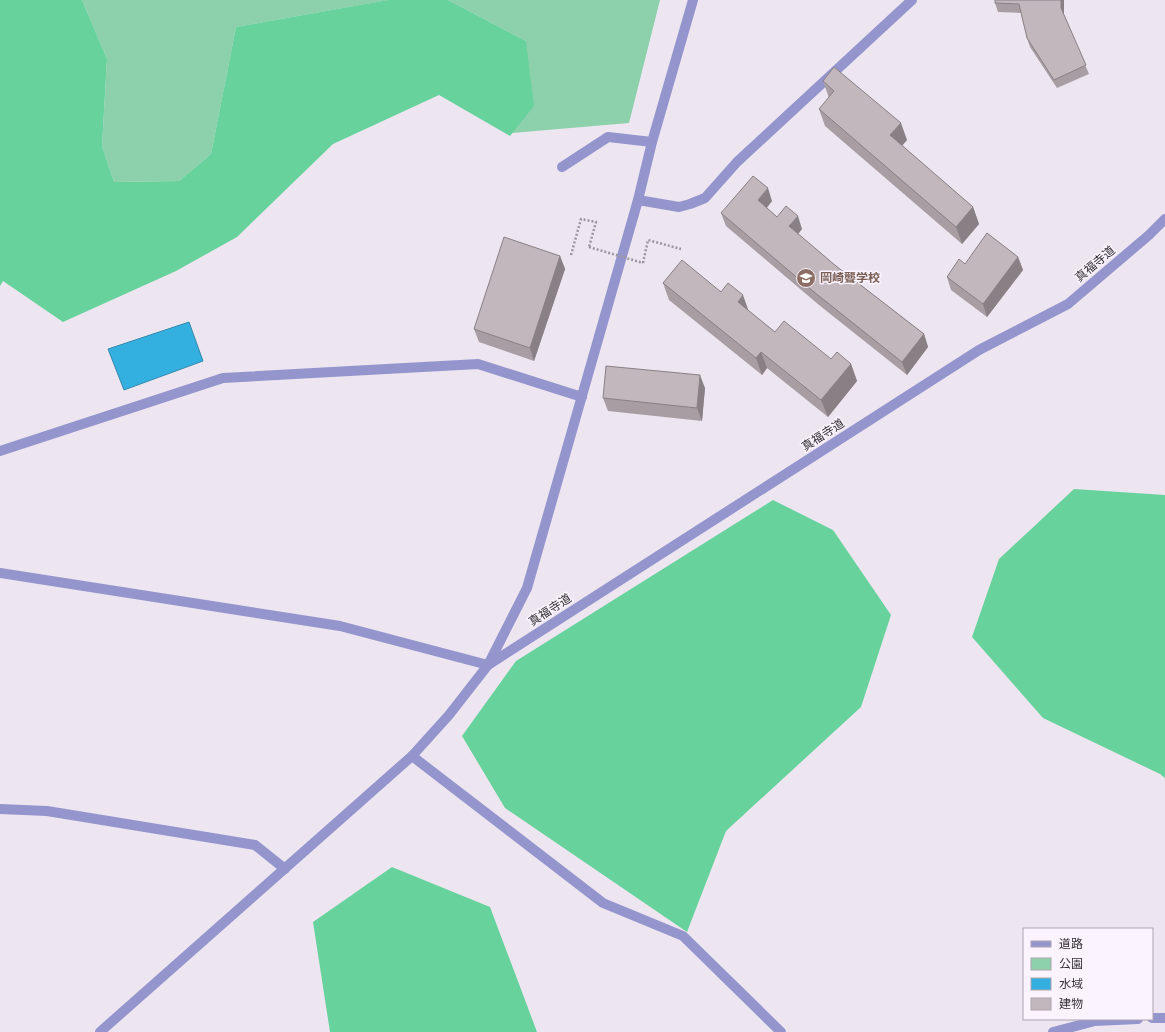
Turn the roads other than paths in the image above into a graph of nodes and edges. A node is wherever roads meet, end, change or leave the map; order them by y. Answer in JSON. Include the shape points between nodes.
{"nodes":[{"id":1,"x":693,"y":0,"type":"edge"},
{"id":2,"x":912,"y":0,"type":"edge"},
{"id":3,"x":652,"y":142,"type":"junction"},
{"id":4,"x":562,"y":167,"type":"dead end"},
{"id":5,"x":638,"y":200,"type":"junction"},
{"id":6,"x":1165,"y":219,"type":"edge"},
{"id":7,"x":582,"y":397,"type":"junction"},
{"id":8,"x":0,"y":451,"type":"edge"},
{"id":9,"x":0,"y":573,"type":"edge"},
{"id":10,"x":488,"y":665,"type":"junction"},
{"id":11,"x":412,"y":756,"type":"junction"},
{"id":12,"x":0,"y":809,"type":"edge"},
{"id":13,"x":285,"y":869,"type":"junction"},
{"id":14,"x":1153,"y":1018,"type":"edge"},
{"id":15,"x":1165,"y":1018,"type":"edge"},
{"id":16,"x":1116,"y":1020,"type":"edge"},
{"id":17,"x":100,"y":1032,"type":"edge"},
{"id":18,"x":781,"y":1032,"type":"edge"},
{"id":19,"x":1053,"y":1032,"type":"edge"}],
"edges":[{"from":1,"to":3,"type":"street"},
{"from":2,"to":5,"type":"street","via":[[737,162],[705,198],[679,206]]},
{"from":3,"to":4,"type":"street","via":[[608,137]]},
{"from":3,"to":5,"type":"street"},
{"from":5,"to":7,"type":"street"},
{"from":6,"to":10,"type":"street","name":"真福寺道","via":[[1068,304],[979,350]]},
{"from":7,"to":8,"type":"street","via":[[478,364],[223,378]]},
{"from":7,"to":10,"type":"street","via":[[527,588]]},
{"from":9,"to":10,"type":"street","via":[[340,626]]},
{"from":10,"to":11,"type":"street","via":[[449,715]]},
{"from":11,"to":13,"type":"street"},
{"from":11,"to":18,"type":"street","via":[[603,903],[683,936]]},
{"from":12,"to":13,"type":"street","via":[[47,811],[255,845]]},
{"from":13,"to":17,"type":"street"},
{"from":14,"to":15,"type":"street"},
{"from":16,"to":19,"type":"street","via":[[1095,1021]]}]}
